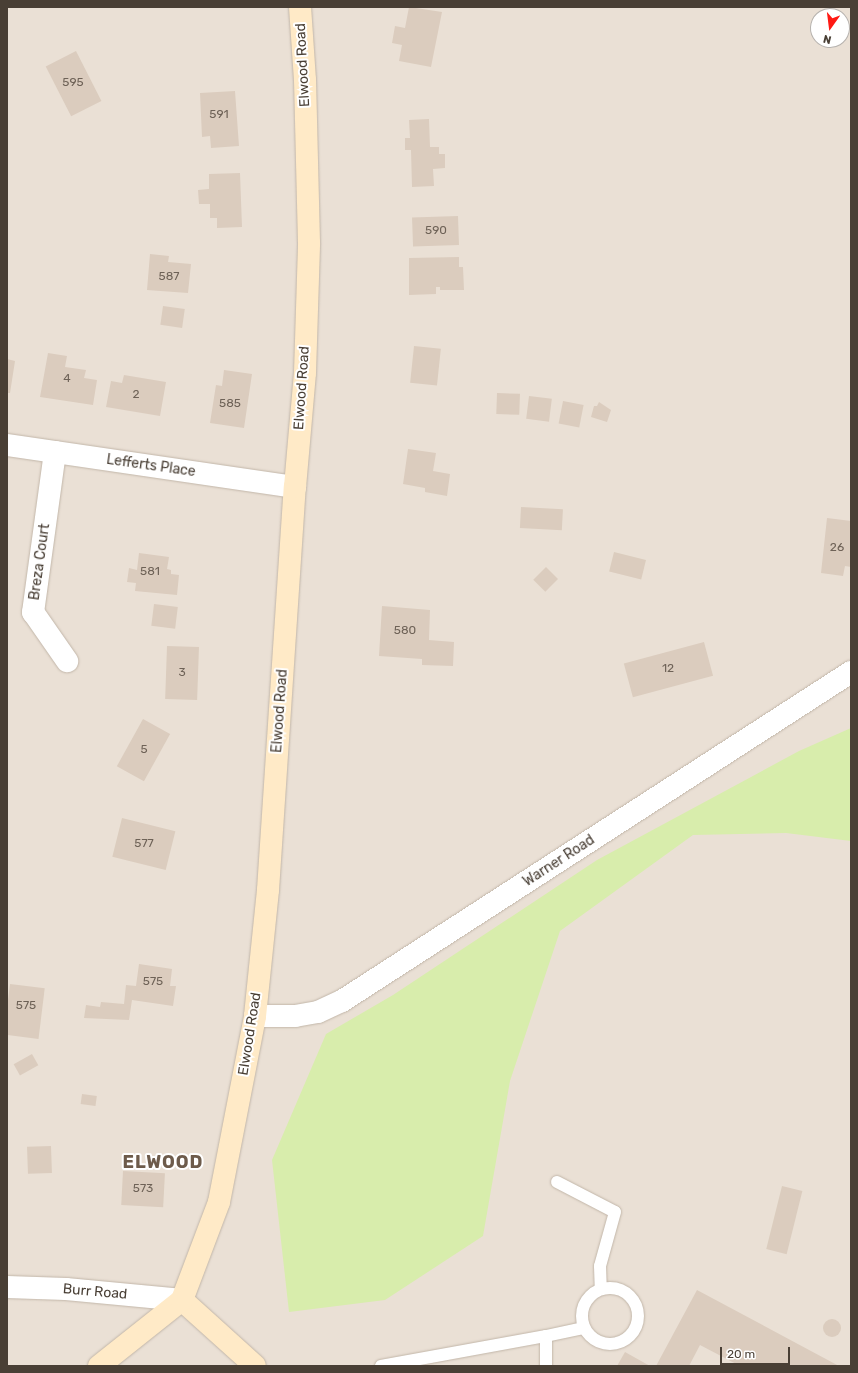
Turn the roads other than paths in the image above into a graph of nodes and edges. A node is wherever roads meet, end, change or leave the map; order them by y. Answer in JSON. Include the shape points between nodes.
{"nodes":[{"id":1,"x":300,"y":7,"type":"edge"},
{"id":2,"x":7,"y":445,"type":"edge"},
{"id":3,"x":55,"y":452,"type":"junction"},
{"id":4,"x":294,"y":487,"type":"junction"},
{"id":5,"x":67,"y":661,"type":"dead end"},
{"id":6,"x":851,"y":672,"type":"edge"},
{"id":7,"x":255,"y":1016,"type":"junction"},
{"id":8,"x":557,"y":1182,"type":"dead end"},
{"id":9,"x":7,"y":1287,"type":"edge"},
{"id":10,"x":601,"y":1289,"type":"junction"},
{"id":11,"x":182,"y":1300,"type":"junction"},
{"id":12,"x":584,"y":1328,"type":"junction"},
{"id":13,"x":546,"y":1336,"type":"junction"},
{"id":14,"x":99,"y":1366,"type":"edge"},
{"id":15,"x":255,"y":1366,"type":"edge"},
{"id":16,"x":382,"y":1366,"type":"edge"},
{"id":17,"x":546,"y":1366,"type":"edge"}],
"edges":[{"from":1,"to":4,"type":"main road","name":"Elwood Road","via":[[305,80],[309,243],[305,373]]},
{"from":2,"to":3,"type":"street","name":"Lefferts Place"},
{"from":3,"to":4,"type":"street","name":"Lefferts Place"},
{"from":3,"to":5,"type":"street","name":"Breza Court","via":[[33,612]]},
{"from":4,"to":7,"type":"main road","name":"Elwood Road","via":[[268,890]]},
{"from":6,"to":7,"type":"street","name":"Warner Road","via":[[342,1002],[318,1012],[295,1016]]},
{"from":7,"to":11,"type":"main road","name":"Elwood Road","via":[[219,1202]]},
{"from":8,"to":10,"type":"lane","via":[[615,1212],[600,1266]]},
{"from":9,"to":11,"type":"street","name":"Burr Road","via":[[66,1289]]},
{"from":10,"to":12,"type":"lane","via":[[590,1295],[585,1302],[582,1311]]},
{"from":10,"to":12,"type":"lane","via":[[615,1288],[631,1298],[636,1306],[636,1325],[632,1333],[615,1343],[597,1341]]},
{"from":11,"to":14,"type":"main road"},
{"from":11,"to":15,"type":"main road"},
{"from":12,"to":13,"type":"lane"},
{"from":13,"to":16,"type":"lane"},
{"from":13,"to":17,"type":"lane"}]}
